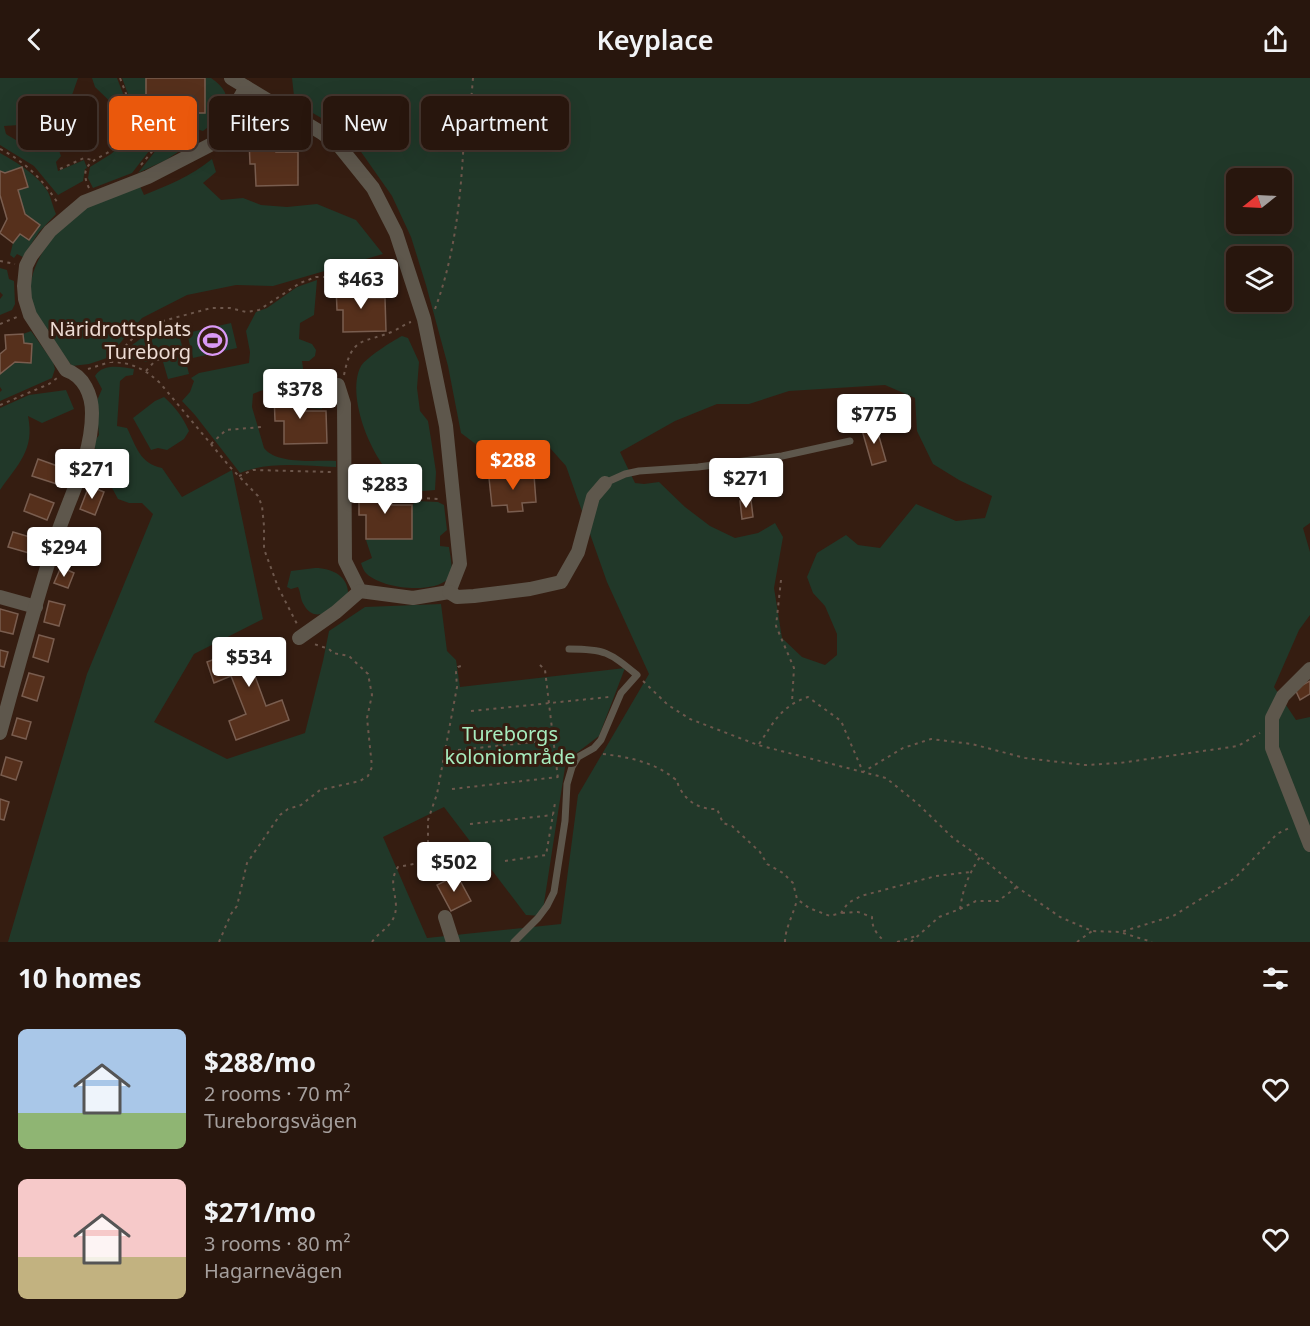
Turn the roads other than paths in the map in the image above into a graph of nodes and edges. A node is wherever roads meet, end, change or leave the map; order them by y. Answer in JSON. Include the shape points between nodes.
{"nodes":[{"id":1,"x":231,"y":78,"type":"edge"},
{"id":2,"x":246,"y":87,"type":"junction"},
{"id":3,"x":340,"y":383,"type":"road end"},
{"id":4,"x":850,"y":441,"type":"dead end"},
{"id":5,"x":605,"y":483,"type":"joint"},
{"id":6,"x":360,"y":591,"type":"junction"},
{"id":7,"x":449,"y":592,"type":"junction"},
{"id":8,"x":0,"y":597,"type":"edge"},
{"id":9,"x":36,"y":607,"type":"junction"},
{"id":10,"x":299,"y":638,"type":"road end"},
{"id":11,"x":569,"y":649,"type":"dead end"},
{"id":12,"x":1310,"y":669,"type":"edge"},
{"id":13,"x":0,"y":733,"type":"edge"},
{"id":14,"x":1310,"y":845,"type":"edge"},
{"id":15,"x":445,"y":917,"type":"dead end"},
{"id":16,"x":453,"y":942,"type":"edge"},
{"id":17,"x":514,"y":942,"type":"edge"}],
"edges":[{"from":1,"to":2,"type":"street"},
{"from":2,"to":7,"type":"street","via":[[340,147],[373,188],[396,233],[446,426],[460,564]]},
{"from":2,"to":9,"type":"street","via":[[214,143],[148,177],[84,202],[50,231],[26,266],[25,299],[30,315],[71,372],[85,383],[92,412],[88,450]]},
{"from":3,"to":6,"type":"street","via":[[344,404],[345,561]]},
{"from":4,"to":5,"type":"lane","via":[[782,456],[639,471]]},
{"from":5,"to":7,"type":"street","via":[[593,497],[578,552],[561,582],[474,596],[457,597]]},
{"from":6,"to":7,"type":"street","via":[[413,598]]},
{"from":6,"to":10,"type":"street"},
{"from":8,"to":9,"type":"street"},
{"from":9,"to":13,"type":"street"},
{"from":11,"to":17,"type":"lane","via":[[601,650],[637,675],[621,693],[601,740],[572,767],[554,892],[538,918]]},
{"from":12,"to":14,"type":"street","via":[[1283,696],[1272,718],[1272,748]]},
{"from":15,"to":16,"type":"street"}]}
